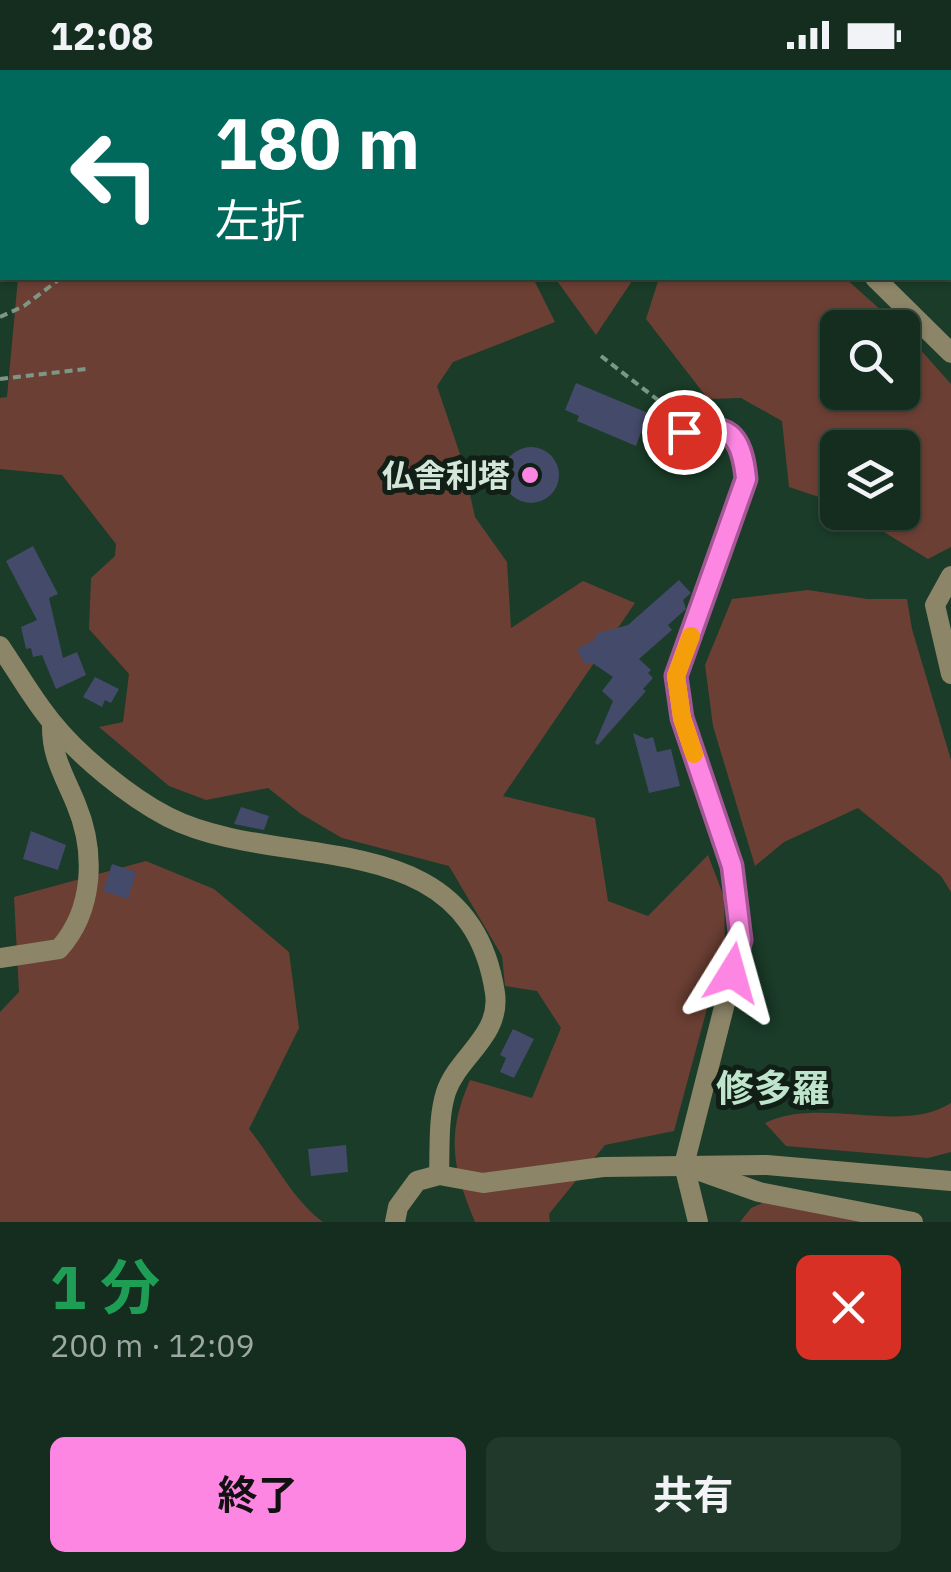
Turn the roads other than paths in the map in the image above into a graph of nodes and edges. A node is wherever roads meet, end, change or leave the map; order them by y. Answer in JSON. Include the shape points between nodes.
{"nodes":[{"id":1,"x":877,"y":280,"type":"edge"},
{"id":2,"x":951,"y":352,"type":"edge"},
{"id":3,"x":689,"y":430,"type":"road end"},
{"id":4,"x":951,"y":576,"type":"edge"},
{"id":5,"x":0,"y":646,"type":"edge"},
{"id":6,"x":951,"y":674,"type":"edge"},
{"id":7,"x":52,"y":724,"type":"junction"},
{"id":8,"x":0,"y":958,"type":"edge"},
{"id":9,"x":684,"y":1165,"type":"junction"},
{"id":10,"x":439,"y":1174,"type":"junction"},
{"id":11,"x":951,"y":1181,"type":"edge"},
{"id":12,"x":395,"y":1222,"type":"edge"},
{"id":13,"x":698,"y":1222,"type":"edge"},
{"id":14,"x":913,"y":1222,"type":"edge"}],
"edges":[{"from":1,"to":2,"type":"street"},
{"from":3,"to":9,"type":"street","via":[[711,425],[731,434],[743,451],[746,479],[676,676],[682,718],[732,866],[741,940]]},
{"from":4,"to":6,"type":"street","via":[[935,605]]},
{"from":5,"to":7,"type":"street"},
{"from":7,"to":8,"type":"street","via":[[51,749],[87,841],[88,888],[77,930],[60,949]]},
{"from":7,"to":10,"type":"street","via":[[128,792],[169,818],[387,865],[425,882],[464,918],[489,972],[495,1008],[493,1024],[446,1094]]},
{"from":9,"to":10,"type":"street","via":[[603,1167],[484,1183]]},
{"from":9,"to":11,"type":"street"},
{"from":9,"to":13,"type":"street"},
{"from":9,"to":14,"type":"street","via":[[759,1192]]},
{"from":10,"to":12,"type":"street","via":[[417,1180]]}]}
